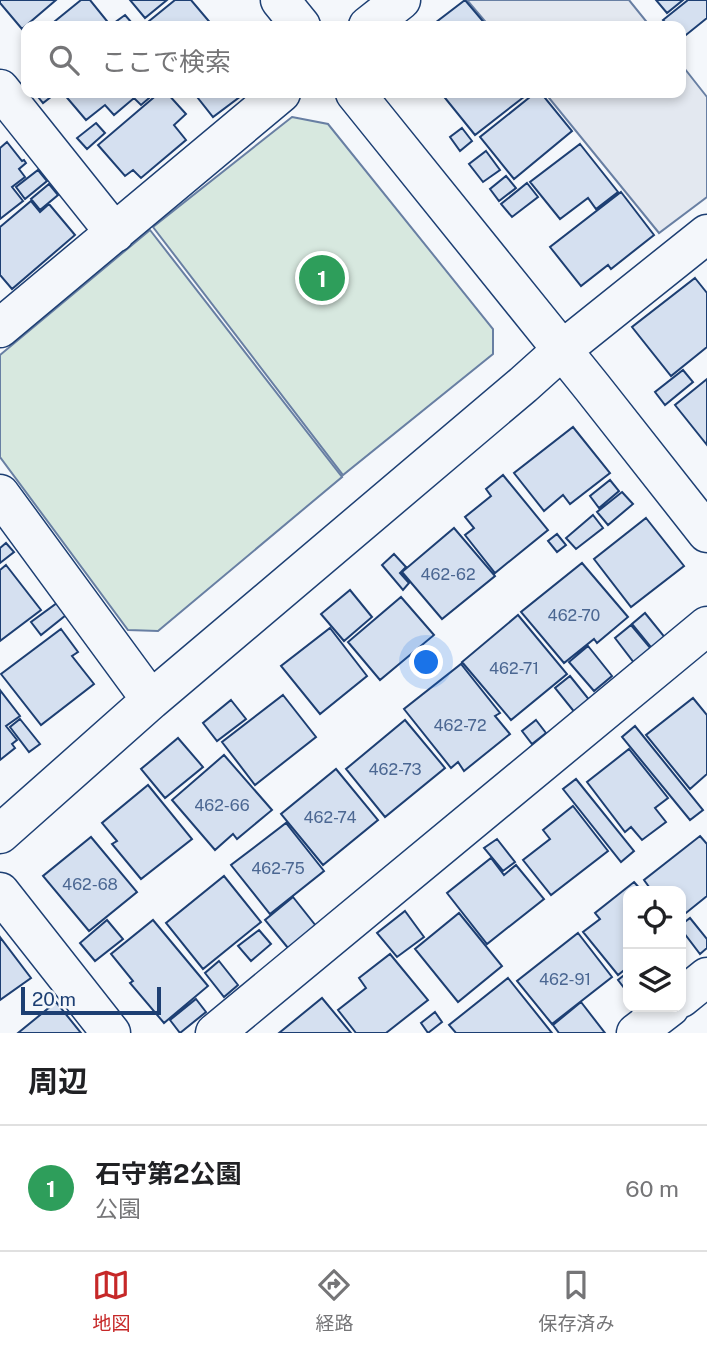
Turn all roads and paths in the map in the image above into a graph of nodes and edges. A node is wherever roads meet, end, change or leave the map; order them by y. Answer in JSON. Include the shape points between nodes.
{"nodes":[{"id":1,"x":279,"y":0,"type":"edge"},
{"id":2,"x":401,"y":0,"type":"edge"},
{"id":3,"x":297,"y":21,"type":"edge"},
{"id":4,"x":374,"y":21,"type":"edge"},
{"id":5,"x":0,"y":89,"type":"edge"},
{"id":6,"x":275,"y":98,"type":"edge"},
{"id":7,"x":359,"y":98,"type":"edge"},
{"id":8,"x":115,"y":233,"type":"junction"},
{"id":9,"x":707,"y":234,"type":"edge"},
{"id":10,"x":0,"y":328,"type":"edge"},
{"id":11,"x":562,"y":349,"type":"junction"},
{"id":12,"x":0,"y":494,"type":"edge"},
{"id":13,"x":707,"y":533,"type":"edge"},
{"id":14,"x":707,"y":626,"type":"edge"},
{"id":15,"x":152,"y":700,"type":"junction"},
{"id":16,"x":0,"y":834,"type":"edge"},
{"id":17,"x":0,"y":892,"type":"edge"},
{"id":18,"x":707,"y":977,"type":"edge"},
{"id":19,"x":686,"y":994,"type":"edge"},
{"id":20,"x":663,"y":1012,"type":"edge"},
{"id":21,"x":111,"y":1033,"type":"edge"},
{"id":22,"x":215,"y":1033,"type":"edge"},
{"id":23,"x":636,"y":1033,"type":"edge"}],
"edges":[{"from":1,"to":3,"type":"street"},
{"from":2,"to":4,"type":"street"},
{"from":5,"to":8,"type":"street"},
{"from":6,"to":8,"type":"street"},
{"from":7,"to":11,"type":"street"},
{"from":8,"to":10,"type":"street"},
{"from":9,"to":11,"type":"street"},
{"from":11,"to":13,"type":"street"},
{"from":11,"to":15,"type":"street"},
{"from":12,"to":15,"type":"street"},
{"from":14,"to":22,"type":"street"},
{"from":15,"to":16,"type":"street"},
{"from":17,"to":21,"type":"street"},
{"from":18,"to":19,"type":"street"},
{"from":20,"to":23,"type":"street"}]}
